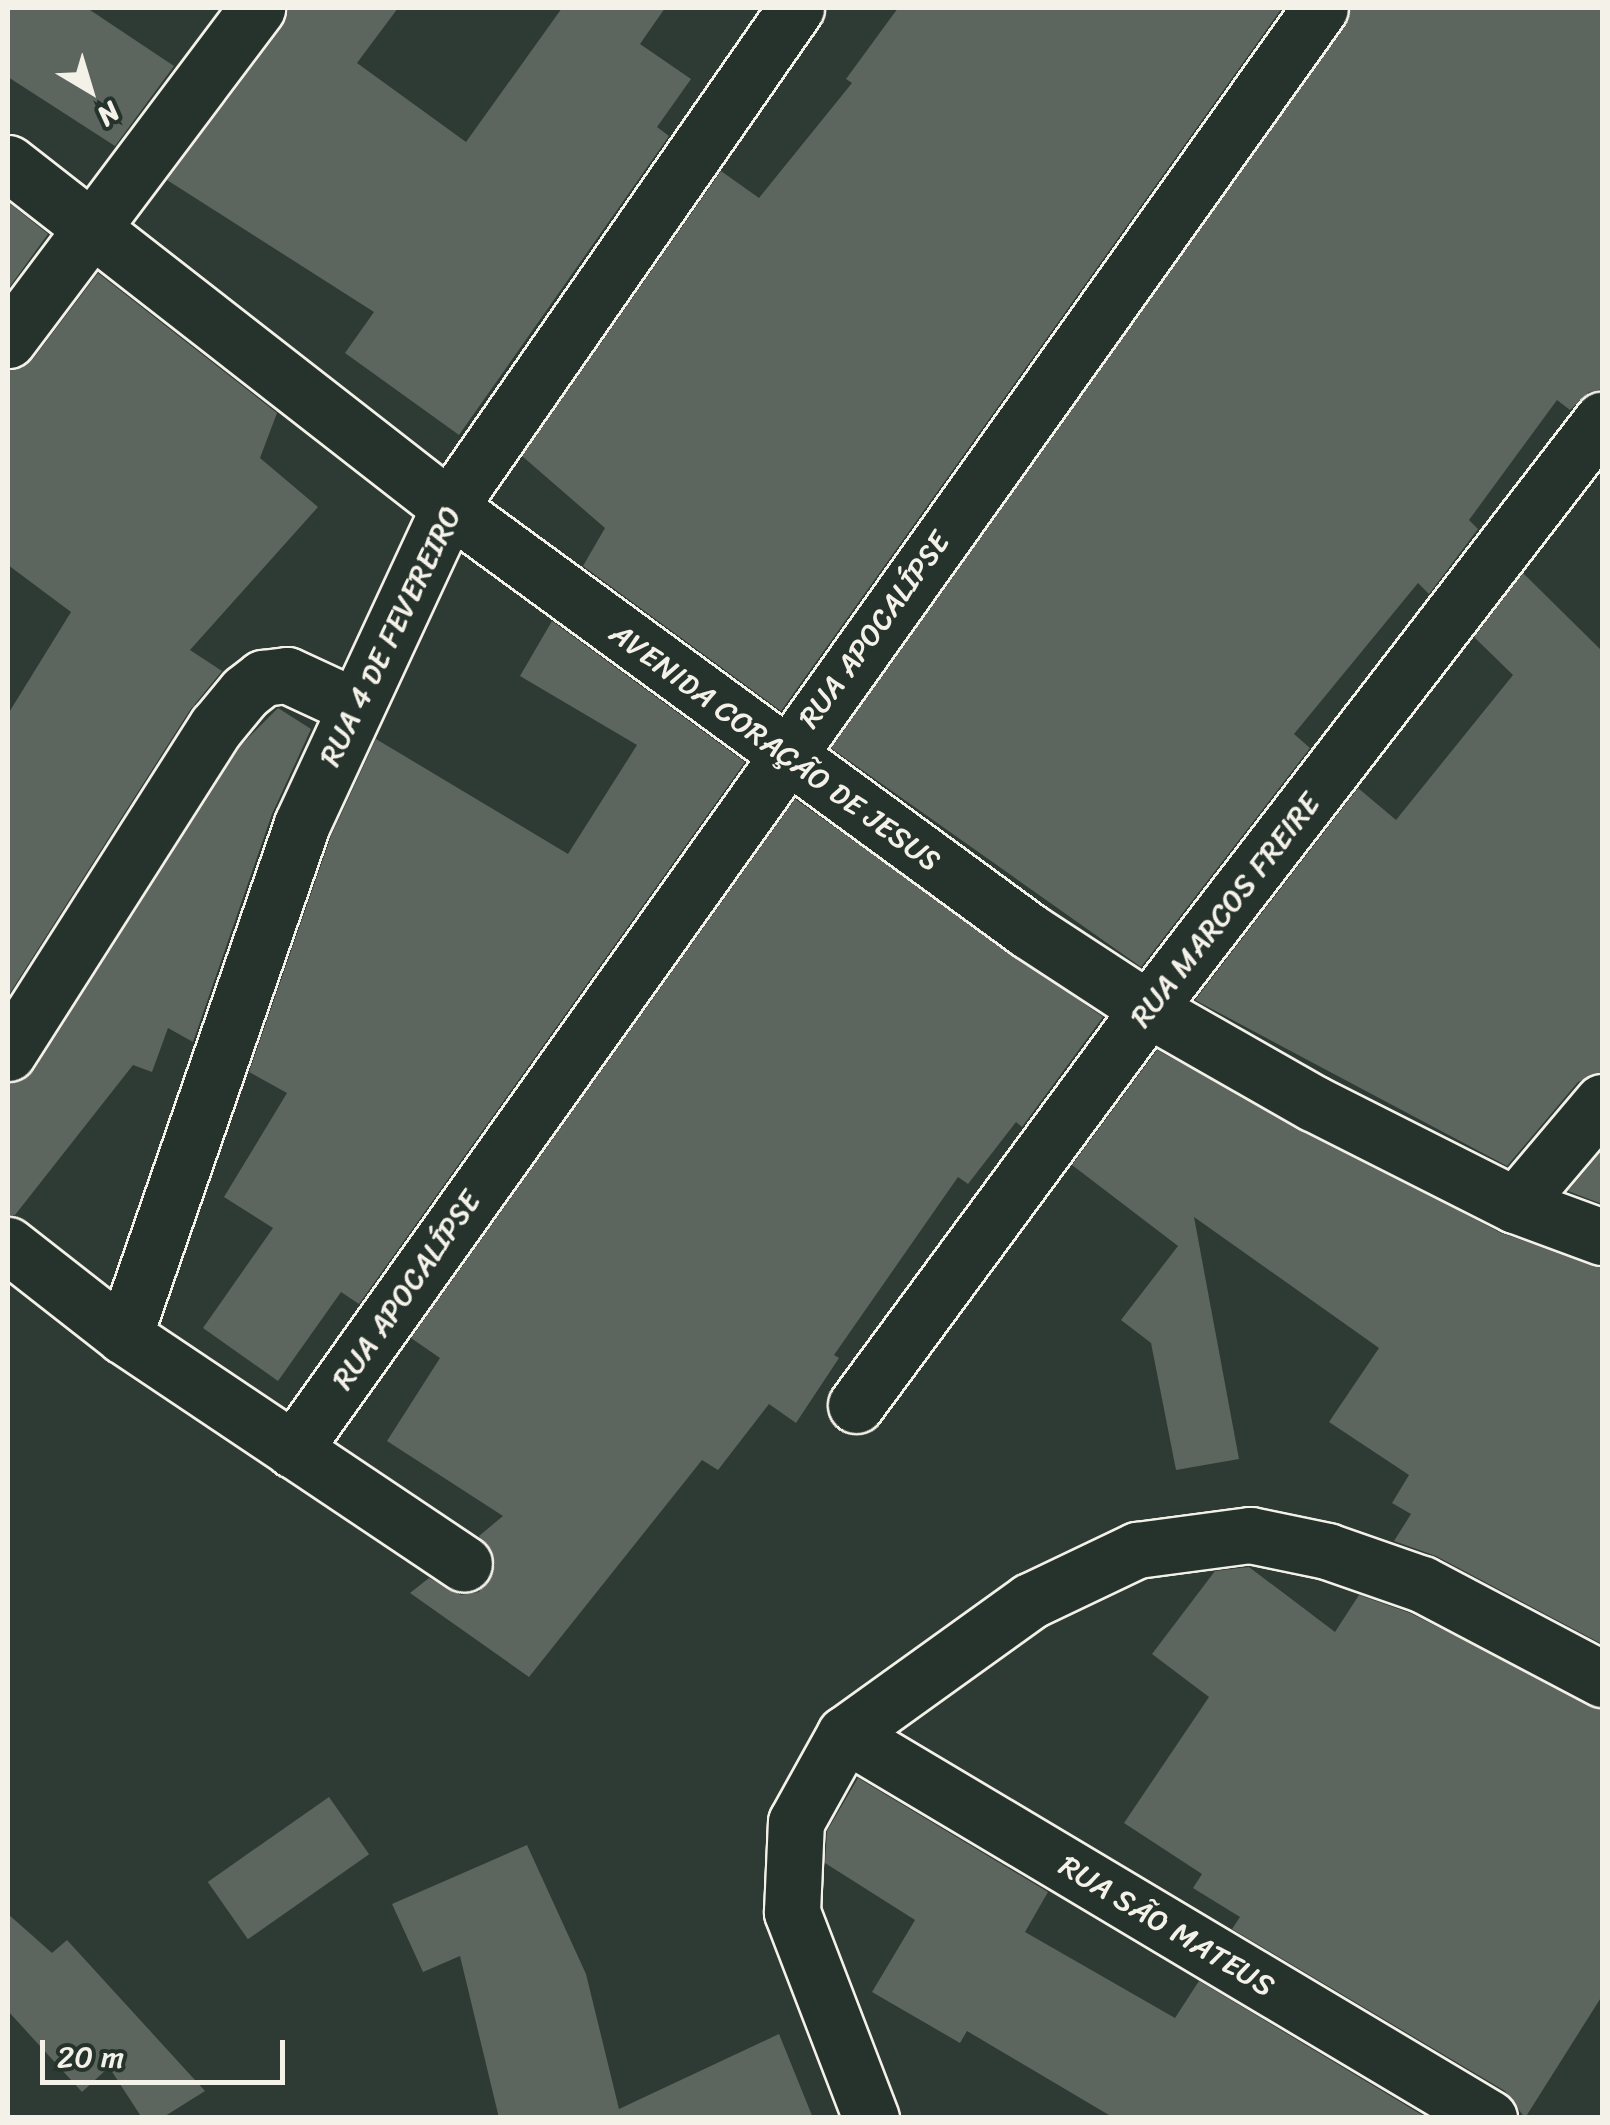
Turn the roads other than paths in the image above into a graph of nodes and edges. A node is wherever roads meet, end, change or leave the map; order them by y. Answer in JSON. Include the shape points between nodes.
{"nodes":[{"id":1,"x":257,"y":8,"type":"edge"},
{"id":2,"x":796,"y":8,"type":"edge"},
{"id":3,"x":1320,"y":8,"type":"edge"},
{"id":4,"x":8,"y":163,"type":"edge"},
{"id":5,"x":91,"y":226,"type":"junction"},
{"id":6,"x":8,"y":340,"type":"edge"},
{"id":7,"x":1602,"y":420,"type":"edge"},
{"id":8,"x":449,"y":508,"type":"junction"},
{"id":9,"x":352,"y":704,"type":"junction"},
{"id":10,"x":784,"y":756,"type":"junction"},
{"id":11,"x":1148,"y":1009,"type":"junction"},
{"id":12,"x":8,"y":1053,"type":"edge"},
{"id":13,"x":1602,"y":1102,"type":"edge"},
{"id":14,"x":1515,"y":1206,"type":"junction"},
{"id":15,"x":1602,"y":1238,"type":"edge"},
{"id":16,"x":8,"y":1245,"type":"edge"},
{"id":17,"x":124,"y":1336,"type":"junction"},
{"id":18,"x":856,"y":1406,"type":"dead end"},
{"id":19,"x":293,"y":1450,"type":"junction"},
{"id":20,"x":464,"y":1564,"type":"dead end"},
{"id":21,"x":1602,"y":1679,"type":"edge"},
{"id":22,"x":844,"y":1734,"type":"junction"},
{"id":23,"x":871,"y":2118,"type":"edge"},
{"id":24,"x":1489,"y":2118,"type":"edge"}],
"edges":[{"from":1,"to":5,"type":"street"},
{"from":2,"to":8,"type":"street","name":"RUA 4 DE FEVEREIRO"},
{"from":3,"to":10,"type":"street","name":"RUA APOCALÍPSE"},
{"from":4,"to":5,"type":"street","name":"AVENIDA CORAÇÃO DE JESUS"},
{"from":5,"to":6,"type":"street"},
{"from":5,"to":8,"type":"street","name":"AVENIDA CORAÇÃO DE JESUS"},
{"from":7,"to":11,"type":"street","name":"RUA MARCOS FREIRE"},
{"from":8,"to":9,"type":"street","name":"RUA 4 DE FEVEREIRO"},
{"from":8,"to":10,"type":"street","name":"AVENIDA CORAÇÃO DE JESUS"},
{"from":9,"to":12,"type":"street","via":[[287,675],[257,681],[239,699]]},
{"from":9,"to":17,"type":"street","name":"RUA 4 DE FEVEREIRO","via":[[242,984]]},
{"from":10,"to":11,"type":"street","name":"AVENIDA CORAÇÃO DE JESUS"},
{"from":10,"to":19,"type":"street","name":"RUA APOCALÍPSE"},
{"from":11,"to":14,"type":"street","name":"AVENIDA CORAÇÃO DE JESUS"},
{"from":11,"to":18,"type":"street","name":"RUA MARCOS FREIRE"},
{"from":13,"to":14,"type":"street"},
{"from":14,"to":15,"type":"street","name":"AVENIDA CORAÇÃO DE JESUS"},
{"from":16,"to":17,"type":"street"},
{"from":17,"to":19,"type":"street"},
{"from":19,"to":20,"type":"street"},
{"from":21,"to":22,"type":"street","via":[[1422,1584],[1327,1550],[1250,1535],[1137,1550],[1090,1568],[1030,1601]]},
{"from":22,"to":23,"type":"street","via":[[796,1822],[789,1884],[824,2004]]},
{"from":22,"to":24,"type":"street","name":"RUA SÃO MATEUS"}]}
